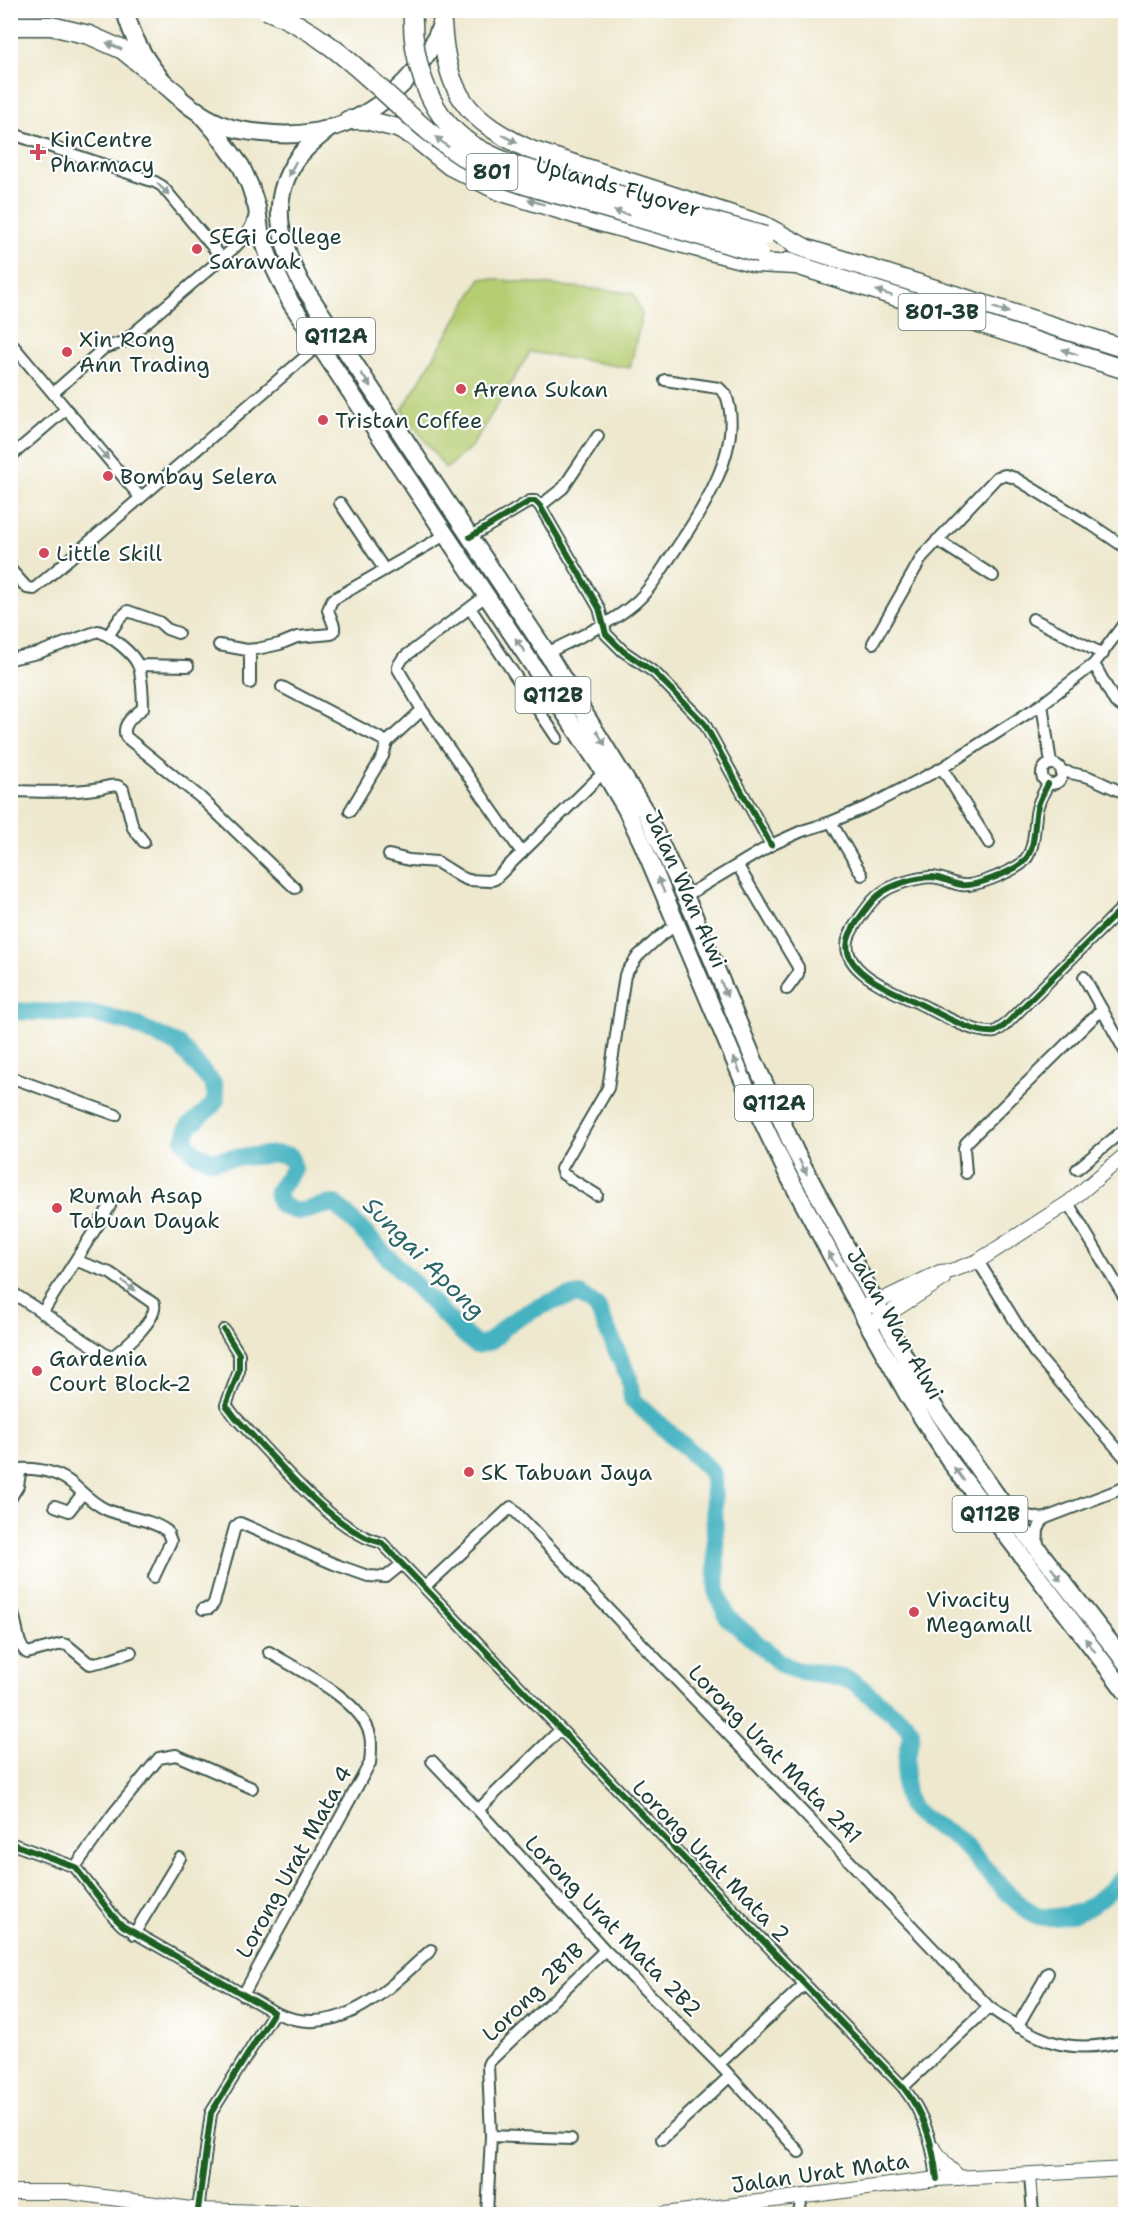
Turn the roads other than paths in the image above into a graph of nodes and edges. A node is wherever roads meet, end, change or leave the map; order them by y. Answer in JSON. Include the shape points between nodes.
{"nodes":[{"id":1,"x":124,"y":10,"type":"edge"},
{"id":2,"x":266,"y":10,"type":"edge"},
{"id":3,"x":412,"y":10,"type":"edge"},
{"id":4,"x":443,"y":17,"type":"edge"},
{"id":5,"x":12,"y":27,"type":"edge"},
{"id":6,"x":177,"y":94,"type":"junction"},
{"id":7,"x":197,"y":110,"type":"junction"},
{"id":8,"x":340,"y":123,"type":"junction"},
{"id":9,"x":10,"y":133,"type":"edge"},
{"id":10,"x":257,"y":208,"type":"junction"},
{"id":11,"x":762,"y":245,"type":"junction"},
{"id":12,"x":234,"y":248,"type":"junction"},
{"id":13,"x":807,"y":249,"type":"junction"},
{"id":14,"x":222,"y":258,"type":"junction"},
{"id":15,"x":270,"y":258,"type":"junction"},
{"id":16,"x":796,"y":265,"type":"junction"},
{"id":17,"x":10,"y":342,"type":"edge"},
{"id":18,"x":319,"y":345,"type":"junction"},
{"id":19,"x":1125,"y":349,"type":"edge"},
{"id":20,"x":1125,"y":370,"type":"edge"},
{"id":21,"x":665,"y":380,"type":"dead end"},
{"id":22,"x":53,"y":393,"type":"junction"},
{"id":23,"x":66,"y":409,"type":"junction"},
{"id":24,"x":598,"y":436,"type":"dead end"},
{"id":25,"x":10,"y":457,"type":"edge"},
{"id":26,"x":140,"y":497,"type":"junction"},
{"id":27,"x":340,"y":502,"type":"dead end"},
{"id":28,"x":540,"y":506,"type":"junction"},
{"id":29,"x":447,"y":534,"type":"junction"},
{"id":30,"x":471,"y":537,"type":"junction"},
{"id":31,"x":937,"y":540,"type":"junction"},
{"id":32,"x":1125,"y":548,"type":"edge"},
{"id":33,"x":10,"y":569,"type":"edge"},
{"id":34,"x":384,"y":570,"type":"junction"},
{"id":35,"x":993,"y":576,"type":"dead end"},
{"id":36,"x":487,"y":595,"type":"junction"},
{"id":37,"x":470,"y":608,"type":"junction"},
{"id":38,"x":1033,"y":619,"type":"dead end"},
{"id":39,"x":1125,"y":621,"type":"edge"},
{"id":40,"x":603,"y":623,"type":"junction"},
{"id":41,"x":178,"y":633,"type":"dead end"},
{"id":42,"x":108,"y":636,"type":"junction"},
{"id":43,"x":873,"y":644,"type":"dead end"},
{"id":44,"x":219,"y":645,"type":"dead end"},
{"id":45,"x":250,"y":650,"type":"junction"},
{"id":46,"x":547,"y":653,"type":"junction"},
{"id":47,"x":1103,"y":654,"type":"junction"},
{"id":48,"x":10,"y":659,"type":"edge"},
{"id":49,"x":1094,"y":664,"type":"junction"},
{"id":50,"x":138,"y":665,"type":"junction"},
{"id":51,"x":188,"y":666,"type":"dead end"},
{"id":52,"x":250,"y":683,"type":"dead end"},
{"id":53,"x":282,"y":687,"type":"dead end"},
{"id":54,"x":1042,"y":705,"type":"junction"},
{"id":55,"x":422,"y":710,"type":"junction"},
{"id":56,"x":1125,"y":710,"type":"edge"},
{"id":57,"x":557,"y":738,"type":"dead end"},
{"id":58,"x":387,"y":742,"type":"junction"},
{"id":59,"x":1051,"y":763,"type":"junction"},
{"id":60,"x":942,"y":768,"type":"junction"},
{"id":61,"x":1062,"y":771,"type":"junction"},
{"id":62,"x":604,"y":772,"type":"junction"},
{"id":63,"x":1048,"y":783,"type":"junction"},
{"id":64,"x":10,"y":791,"type":"edge"},
{"id":65,"x":1125,"y":794,"type":"edge"},
{"id":66,"x":350,"y":811,"type":"dead end"},
{"id":67,"x":831,"y":822,"type":"junction"},
{"id":68,"x":144,"y":842,"type":"dead end"},
{"id":69,"x":989,"y":843,"type":"dead end"},
{"id":70,"x":771,"y":844,"type":"junction"},
{"id":71,"x":522,"y":853,"type":"junction"},
{"id":72,"x":389,"y":855,"type":"dead end"},
{"id":73,"x":738,"y":866,"type":"junction"},
{"id":74,"x":862,"y":875,"type":"dead end"},
{"id":75,"x":295,"y":888,"type":"dead end"},
{"id":76,"x":684,"y":897,"type":"junction"},
{"id":77,"x":1125,"y":904,"type":"edge"},
{"id":78,"x":677,"y":924,"type":"junction"},
{"id":79,"x":1084,"y":977,"type":"dead end"},
{"id":80,"x":787,"y":989,"type":"dead end"},
{"id":81,"x":1102,"y":1009,"type":"junction"},
{"id":82,"x":1125,"y":1053,"type":"edge"},
{"id":83,"x":10,"y":1077,"type":"edge"},
{"id":84,"x":116,"y":1115,"type":"dead end"},
{"id":85,"x":1125,"y":1128,"type":"edge"},
{"id":86,"x":1125,"y":1154,"type":"edge"},
{"id":87,"x":1077,"y":1169,"type":"dead end"},
{"id":88,"x":966,"y":1173,"type":"dead end"},
{"id":89,"x":597,"y":1195,"type":"dead end"},
{"id":90,"x":1068,"y":1203,"type":"junction"},
{"id":91,"x":110,"y":1206,"type":"dead end"},
{"id":92,"x":77,"y":1261,"type":"junction"},
{"id":93,"x":978,"y":1261,"type":"junction"},
{"id":94,"x":10,"y":1291,"type":"edge"},
{"id":95,"x":1125,"y":1300,"type":"edge"},
{"id":96,"x":860,"y":1310,"type":"junction"},
{"id":97,"x":881,"y":1310,"type":"junction"},
{"id":98,"x":42,"y":1312,"type":"junction"},
{"id":99,"x":869,"y":1326,"type":"junction"},
{"id":100,"x":224,"y":1330,"type":"dead end"},
{"id":101,"x":1125,"y":1459,"type":"edge"},
{"id":102,"x":15,"y":1465,"type":"edge"},
{"id":103,"x":1125,"y":1487,"type":"edge"},
{"id":104,"x":82,"y":1494,"type":"junction"},
{"id":105,"x":10,"y":1499,"type":"edge"},
{"id":106,"x":55,"y":1506,"type":"dead end"},
{"id":107,"x":1005,"y":1507,"type":"junction"},
{"id":108,"x":1043,"y":1518,"type":"junction"},
{"id":109,"x":1037,"y":1548,"type":"junction"},
{"id":110,"x":402,"y":1564,"type":"junction"},
{"id":111,"x":154,"y":1577,"type":"dead end"},
{"id":112,"x":425,"y":1587,"type":"junction"},
{"id":113,"x":10,"y":1608,"type":"edge"},
{"id":114,"x":202,"y":1609,"type":"dead end"},
{"id":115,"x":14,"y":1629,"type":"edge"},
{"id":116,"x":131,"y":1652,"type":"dead end"},
{"id":117,"x":268,"y":1652,"type":"dead end"},
{"id":118,"x":1125,"y":1663,"type":"edge"},
{"id":119,"x":1125,"y":1692,"type":"edge"},
{"id":120,"x":561,"y":1730,"type":"junction"},
{"id":121,"x":432,"y":1761,"type":"dead end"},
{"id":122,"x":252,"y":1788,"type":"dead end"},
{"id":123,"x":478,"y":1810,"type":"junction"},
{"id":124,"x":10,"y":1843,"type":"edge"},
{"id":125,"x":180,"y":1858,"type":"dead end"},
{"id":126,"x":75,"y":1867,"type":"junction"},
{"id":127,"x":134,"y":1934,"type":"junction"},
{"id":128,"x":431,"y":1950,"type":"dead end"},
{"id":129,"x":605,"y":1950,"type":"junction"},
{"id":130,"x":1048,"y":1973,"type":"dead end"},
{"id":131,"x":805,"y":1984,"type":"junction"},
{"id":132,"x":243,"y":1995,"type":"junction"},
{"id":133,"x":989,"y":2007,"type":"junction"},
{"id":134,"x":274,"y":2012,"type":"junction"},
{"id":135,"x":1017,"y":2027,"type":"junction"},
{"id":136,"x":1125,"y":2040,"type":"edge"},
{"id":137,"x":719,"y":2064,"type":"junction"},
{"id":138,"x":729,"y":2077,"type":"junction"},
{"id":139,"x":903,"y":2087,"type":"junction"},
{"id":140,"x":491,"y":2136,"type":"junction"},
{"id":141,"x":571,"y":2139,"type":"dead end"},
{"id":142,"x":663,"y":2139,"type":"dead end"},
{"id":143,"x":934,"y":2149,"type":"junction"},
{"id":144,"x":799,"y":2152,"type":"dead end"},
{"id":145,"x":1125,"y":2169,"type":"edge"},
{"id":146,"x":1030,"y":2175,"type":"junction"},
{"id":147,"x":960,"y":2178,"type":"junction"},
{"id":148,"x":937,"y":2179,"type":"junction"},
{"id":149,"x":10,"y":2192,"type":"edge"},
{"id":150,"x":802,"y":2196,"type":"junction"},
{"id":151,"x":198,"y":2210,"type":"junction"},
{"id":152,"x":331,"y":2214,"type":"edge"},
{"id":153,"x":487,"y":2214,"type":"edge"},
{"id":154,"x":673,"y":2214,"type":"edge"},
{"id":155,"x":799,"y":2214,"type":"edge"},
{"id":156,"x":1033,"y":2214,"type":"edge"}],
"edges":[{"from":1,"to":6,"type":"main road","via":[[142,54]]},
{"from":11,"to":2,"type":"highway","name":"Uplands Flyover","number":"801","one_way":true,"bridge":true,"via":[[519,183],[476,165],[425,128],[336,48]]},
{"from":3,"to":11,"type":"highway","name":"Uplands Flyover","number":"801","bridge":true,"via":[[417,61],[432,101],[464,139],[513,165]]},
{"from":4,"to":8,"type":"main road","via":[[418,67],[402,84],[378,106]]},
{"from":4,"to":13,"type":"highway","one_way":true,"via":[[444,45],[454,86],[473,112],[508,140],[763,225]]},
{"from":6,"to":5,"type":"highway","one_way":true,"via":[[123,50],[89,35],[51,26]]},
{"from":6,"to":7,"type":"main road"},
{"from":7,"to":8,"type":"main road","via":[[224,126],[284,135],[315,132]]},
{"from":7,"to":10,"type":"main road","name":"Jalan Wan Alwi","number":"Q112B","via":[[241,166]]},
{"from":16,"to":8,"type":"highway","one_way":true,"via":[[756,263],[499,191],[450,166],[397,128],[366,120]]},
{"from":8,"to":30,"type":"main road","name":"Jalan Wan Alwi","number":"Q112A","one_way":true,"via":[[306,149],[289,173],[280,207],[283,244],[301,283]]},
{"from":9,"to":14,"type":"street","one_way":true,"via":[[162,186]]},
{"from":10,"to":12,"type":"street","via":[[253,225]]},
{"from":10,"to":15,"type":"main road","name":"Jalan Wan Alwi","number":"Q112B"},
{"from":11,"to":13,"type":"highway"},
{"from":11,"to":16,"type":"highway","number":"801-3B"},
{"from":12,"to":14,"type":"street"},
{"from":12,"to":15,"type":"street","via":[[251,243],[263,248]]},
{"from":13,"to":19,"type":"highway","one_way":true},
{"from":14,"to":22,"type":"street","via":[[123,342],[104,348]]},
{"from":15,"to":18,"type":"main road","name":"Jalan Wan Alwi","number":"Q112B","via":[[291,303]]},
{"from":20,"to":16,"type":"highway","number":"801-3B","one_way":true},
{"from":17,"to":22,"type":"street"},
{"from":18,"to":26,"type":"street"},
{"from":18,"to":29,"type":"main road","name":"Jalan Wan Alwi","number":"Q112B"},
{"from":21,"to":40,"type":"street","via":[[719,388],[726,395],[730,409],[728,444],[718,476],[694,522],[653,582],[637,602]]},
{"from":22,"to":23,"type":"street"},
{"from":23,"to":25,"type":"street"},
{"from":23,"to":26,"type":"street","one_way":true},
{"from":24,"to":28,"type":"street","via":[[563,488]]},
{"from":26,"to":33,"type":"street","via":[[34,589],[27,588]]},
{"from":27,"to":34,"type":"street"},
{"from":28,"to":30,"type":"street","via":[[530,501]]},
{"from":28,"to":40,"type":"street","via":[[599,608]]},
{"from":29,"to":34,"type":"street"},
{"from":29,"to":36,"type":"main road","name":"Jalan Wan Alwi","number":"Q112B"},
{"from":30,"to":46,"type":"main road","name":"Jalan Wan Alwi","number":"Q112A"},
{"from":31,"to":32,"type":"street","via":[[990,483],[1005,475]]},
{"from":31,"to":35,"type":"street"},
{"from":31,"to":43,"type":"street","via":[[922,557]]},
{"from":34,"to":45,"type":"street","via":[[332,600],[328,610],[334,631],[330,634],[297,637]]},
{"from":36,"to":37,"type":"street"},
{"from":62,"to":36,"type":"main road","name":"Jalan Wan Alwi","number":"Q112B","one_way":true},
{"from":37,"to":55,"type":"street","via":[[403,658],[398,666]]},
{"from":37,"to":57,"type":"street"},
{"from":38,"to":47,"type":"street"},
{"from":39,"to":47,"type":"street"},
{"from":40,"to":46,"type":"street"},
{"from":40,"to":70,"type":"street","via":[[610,639],[655,674],[704,723]]},
{"from":41,"to":42,"type":"street","via":[[128,610]]},
{"from":42,"to":48,"type":"street","via":[[98,631]]},
{"from":42,"to":50,"type":"street"},
{"from":44,"to":45,"type":"street"},
{"from":45,"to":52,"type":"street"},
{"from":46,"to":76,"type":"main road","name":"Jalan Wan Alwi","number":"Q112A","one_way":true,"via":[[645,811]]},
{"from":47,"to":49,"type":"street"},
{"from":49,"to":54,"type":"street"},
{"from":49,"to":56,"type":"street","via":[[1115,702]]},
{"from":50,"to":51,"type":"street"},
{"from":50,"to":75,"type":"street","via":[[143,708],[126,723],[126,737],[201,798]]},
{"from":53,"to":58,"type":"street"},
{"from":54,"to":59,"type":"street"},
{"from":54,"to":60,"type":"street"},
{"from":55,"to":58,"type":"street"},
{"from":55,"to":71,"type":"street"},
{"from":58,"to":66,"type":"street","via":[[383,756]]},
{"from":59,"to":61,"type":"street"},
{"from":59,"to":63,"type":"street","via":[[1041,772]]},
{"from":60,"to":67,"type":"street"},
{"from":60,"to":69,"type":"street"},
{"from":61,"to":63,"type":"street","via":[[1060,780]]},
{"from":61,"to":65,"type":"street","via":[[1084,775]]},
{"from":62,"to":71,"type":"street"},
{"from":78,"to":62,"type":"main road","name":"Jalan Wan Alwi","number":"Q112B","one_way":true,"via":[[626,809]]},
{"from":63,"to":77,"type":"street","via":[[1037,809],[1033,845],[1024,861],[1009,871],[969,885],[934,877],[876,896],[851,932],[848,945],[856,967],[872,980],[943,1014],[995,1032]]},
{"from":64,"to":68,"type":"street","via":[[120,786],[133,828]]},
{"from":67,"to":70,"type":"street"},
{"from":67,"to":74,"type":"street"},
{"from":70,"to":73,"type":"street"},
{"from":71,"to":72,"type":"street","via":[[501,875],[489,881],[461,878],[436,862]]},
{"from":73,"to":76,"type":"street"},
{"from":73,"to":80,"type":"street","via":[[798,968]]},
{"from":76,"to":97,"type":"main road","name":"Jalan Wan Alwi","number":"Q112A","one_way":true,"via":[[796,1153]]},
{"from":78,"to":89,"type":"street","via":[[638,956],[625,975],[609,1088],[561,1168],[563,1174]]},
{"from":96,"to":78,"type":"main road","name":"Jalan Wan Alwi","number":"Q112B","one_way":true,"via":[[748,1092]]},
{"from":79,"to":81,"type":"street"},
{"from":81,"to":82,"type":"street"},
{"from":81,"to":88,"type":"street","via":[[966,1143]]},
{"from":83,"to":84,"type":"street"},
{"from":85,"to":87,"type":"street"},
{"from":86,"to":90,"type":"street"},
{"from":90,"to":93,"type":"street"},
{"from":90,"to":95,"type":"street"},
{"from":91,"to":92,"type":"street"},
{"from":92,"to":98,"type":"street"},
{"from":92,"to":98,"type":"street","one_way":true,"via":[[110,1273],[154,1304],[153,1315],[133,1338],[108,1356]]},
{"from":93,"to":97,"type":"street","via":[[951,1271],[943,1279]]},
{"from":93,"to":101,"type":"street","via":[[1034,1352]]},
{"from":94,"to":98,"type":"street"},
{"from":96,"to":97,"type":"street"},
{"from":96,"to":99,"type":"main road","name":"Jalan Wan Alwi","number":"Q112B"},
{"from":97,"to":99,"type":"street"},
{"from":97,"to":107,"type":"main road","name":"Jalan Wan Alwi","number":"Q112A","via":[[923,1391]]},
{"from":119,"to":99,"type":"main road","name":"Jalan Wan Alwi","number":"Q112B","one_way":true,"via":[[952,1464]]},
{"from":100,"to":110,"type":"street","name":"Lorong Urat Mata 2","via":[[239,1354],[239,1371],[226,1405],[308,1493],[348,1526],[382,1543]]},
{"from":102,"to":104,"type":"street","via":[[63,1476]]},
{"from":102,"to":105,"type":"street","via":[[19,1482]]},
{"from":103,"to":108,"type":"street"},
{"from":104,"to":106,"type":"street","via":[[69,1511]]},
{"from":104,"to":111,"type":"street","via":[[107,1510],[167,1531],[171,1540]]},
{"from":107,"to":108,"type":"street"},
{"from":107,"to":109,"type":"main road","name":"Jalan Wan Alwi","number":"Q112A"},
{"from":108,"to":109,"type":"street"},
{"from":109,"to":118,"type":"main road","name":"Jalan Wan Alwi","number":"Q112A","one_way":true},
{"from":110,"to":112,"type":"street","name":"Lorong Urat Mata 2"},
{"from":110,"to":114,"type":"street","via":[[386,1577],[368,1576],[240,1523],[235,1527],[214,1603]]},
{"from":112,"to":120,"type":"street","name":"Lorong Urat Mata 2"},
{"from":112,"to":133,"type":"street","name":"Lorong Urat Mata 2A1","via":[[511,1507]]},
{"from":113,"to":115,"type":"street","via":[[16,1620]]},
{"from":115,"to":116,"type":"street","via":[[27,1653],[67,1644],[90,1664]]},
{"from":117,"to":132,"type":"street","name":"Lorong Urat Mata 4","via":[[358,1712],[370,1735],[370,1763]]},
{"from":120,"to":123,"type":"street"},
{"from":120,"to":131,"type":"street","name":"Lorong Urat Mata 2"},
{"from":121,"to":123,"type":"street","name":"Lorong Urat Mata 2B2"},
{"from":122,"to":126,"type":"street","via":[[176,1755],[159,1758]]},
{"from":123,"to":129,"type":"street","name":"Lorong Urat Mata 2B2"},
{"from":124,"to":126,"type":"street"},
{"from":125,"to":127,"type":"street"},
{"from":126,"to":127,"type":"street","name":"Lorong Urat Mata 4","via":[[114,1917]]},
{"from":127,"to":132,"type":"street","name":"Lorong Urat Mata 4"},
{"from":128,"to":134,"type":"street","name":"Lorong Urat Mata 4","via":[[390,1987],[354,2011],[304,2021]]},
{"from":129,"to":137,"type":"street","name":"Lorong Urat Mata 2B2"},
{"from":129,"to":140,"type":"street","name":"Lorong 2B1B","via":[[490,2061]]},
{"from":130,"to":135,"type":"street"},
{"from":131,"to":137,"type":"street"},
{"from":131,"to":139,"type":"street","name":"Lorong Urat Mata 2"},
{"from":132,"to":134,"type":"street","name":"Lorong Urat Mata 4"},
{"from":133,"to":135,"type":"street","name":"Lorong Urat Mata 2A1"},
{"from":133,"to":139,"type":"street"},
{"from":134,"to":151,"type":"street","via":[[210,2113]]},
{"from":135,"to":136,"type":"street","name":"Lorong Urat Mata 2A1","via":[[1036,2038],[1067,2046]]},
{"from":137,"to":138,"type":"street","name":"Lorong Urat Mata 2B2"},
{"from":138,"to":142,"type":"street"},
{"from":138,"to":144,"type":"street","name":"Lorong Urat Mata 2B2"},
{"from":139,"to":143,"type":"street","name":"Lorong Urat Mata 2"},
{"from":140,"to":141,"type":"street"},
{"from":140,"to":153,"type":"street","name":"Lorong 2B1B"},
{"from":143,"to":147,"type":"street"},
{"from":143,"to":148,"type":"street","name":"Lorong Urat Mata 2"},
{"from":145,"to":146,"type":"street","name":"Jalan Urat Mata"},
{"from":146,"to":147,"type":"street","name":"Jalan Urat Mata"},
{"from":146,"to":156,"type":"street"},
{"from":147,"to":148,"type":"street","name":"Jalan Urat Mata"},
{"from":148,"to":150,"type":"street","name":"Jalan Urat Mata"},
{"from":149,"to":151,"type":"street","via":[[68,2192]]},
{"from":150,"to":154,"type":"street","name":"Jalan Urat Mata"},
{"from":150,"to":155,"type":"street"},
{"from":151,"to":152,"type":"street"}]}
